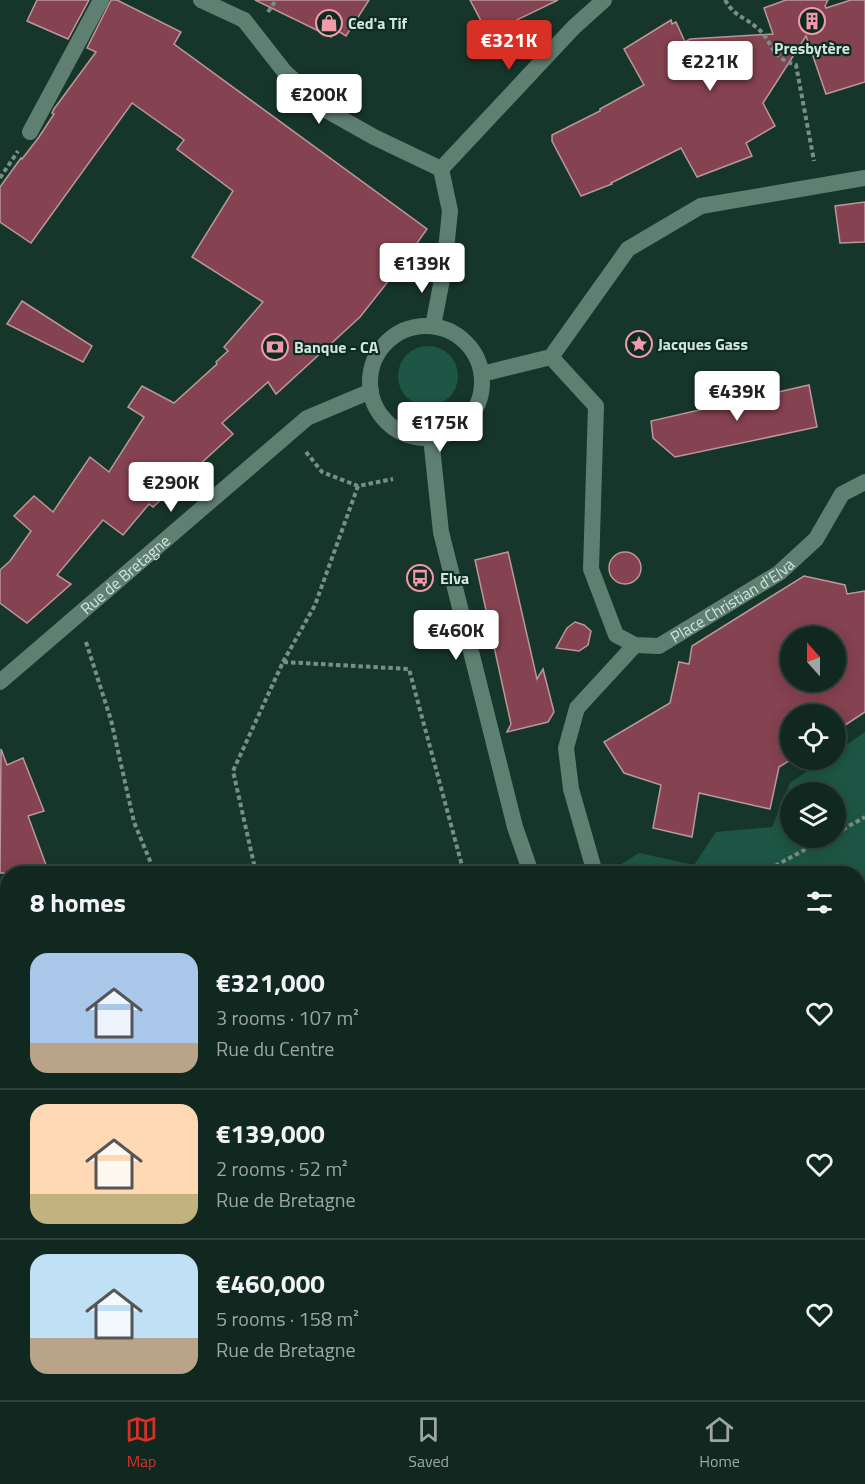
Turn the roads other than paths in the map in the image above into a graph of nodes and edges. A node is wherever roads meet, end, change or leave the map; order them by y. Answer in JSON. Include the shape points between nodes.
{"nodes":[{"id":1,"x":101,"y":0,"type":"edge"},
{"id":2,"x":604,"y":0,"type":"edge"},
{"id":3,"x":205,"y":1,"type":"edge"},
{"id":4,"x":30,"y":132,"type":"dead end"},
{"id":5,"x":441,"y":169,"type":"junction"},
{"id":6,"x":865,"y":178,"type":"edge"},
{"id":7,"x":433,"y":326,"type":"junction"},
{"id":8,"x":551,"y":357,"type":"junction"},
{"id":9,"x":482,"y":374,"type":"junction"},
{"id":10,"x":371,"y":391,"type":"junction"},
{"id":11,"x":431,"y":438,"type":"junction"},
{"id":12,"x":865,"y":482,"type":"edge"},
{"id":13,"x":635,"y":645,"type":"junction"},
{"id":14,"x":0,"y":682,"type":"edge"},
{"id":15,"x":529,"y":866,"type":"edge"},
{"id":16,"x":593,"y":866,"type":"edge"}],
"edges":[{"from":1,"to":4,"type":"street"},
{"from":2,"to":5,"type":"street"},
{"from":3,"to":5,"type":"street","via":[[244,20],[284,71],[326,110]]},
{"from":5,"to":7,"type":"street","via":[[450,211]]},
{"from":6,"to":8,"type":"street","via":[[701,206],[628,249]]},
{"from":7,"to":9,"type":"street","via":[[451,331],[466,342],[477,357]]},
{"from":7,"to":10,"type":"street","via":[[399,332],[386,343],[376,357]]},
{"from":8,"to":9,"type":"street"},
{"from":8,"to":13,"type":"street","via":[[596,406],[591,569],[616,635]]},
{"from":9,"to":11,"type":"street","via":[[482,392],[464,423]]},
{"from":10,"to":11,"type":"street","via":[[385,420],[398,430]]},
{"from":10,"to":14,"type":"street","name":"Rue de Bretagne","via":[[307,418]]},
{"from":11,"to":15,"type":"street","via":[[441,532],[515,827]]},
{"from":12,"to":13,"type":"street","name":"Place Christian d'Elva","via":[[842,494],[816,539],[779,573],[659,646]]},
{"from":13,"to":16,"type":"street","via":[[577,708],[566,748],[571,789]]}]}
